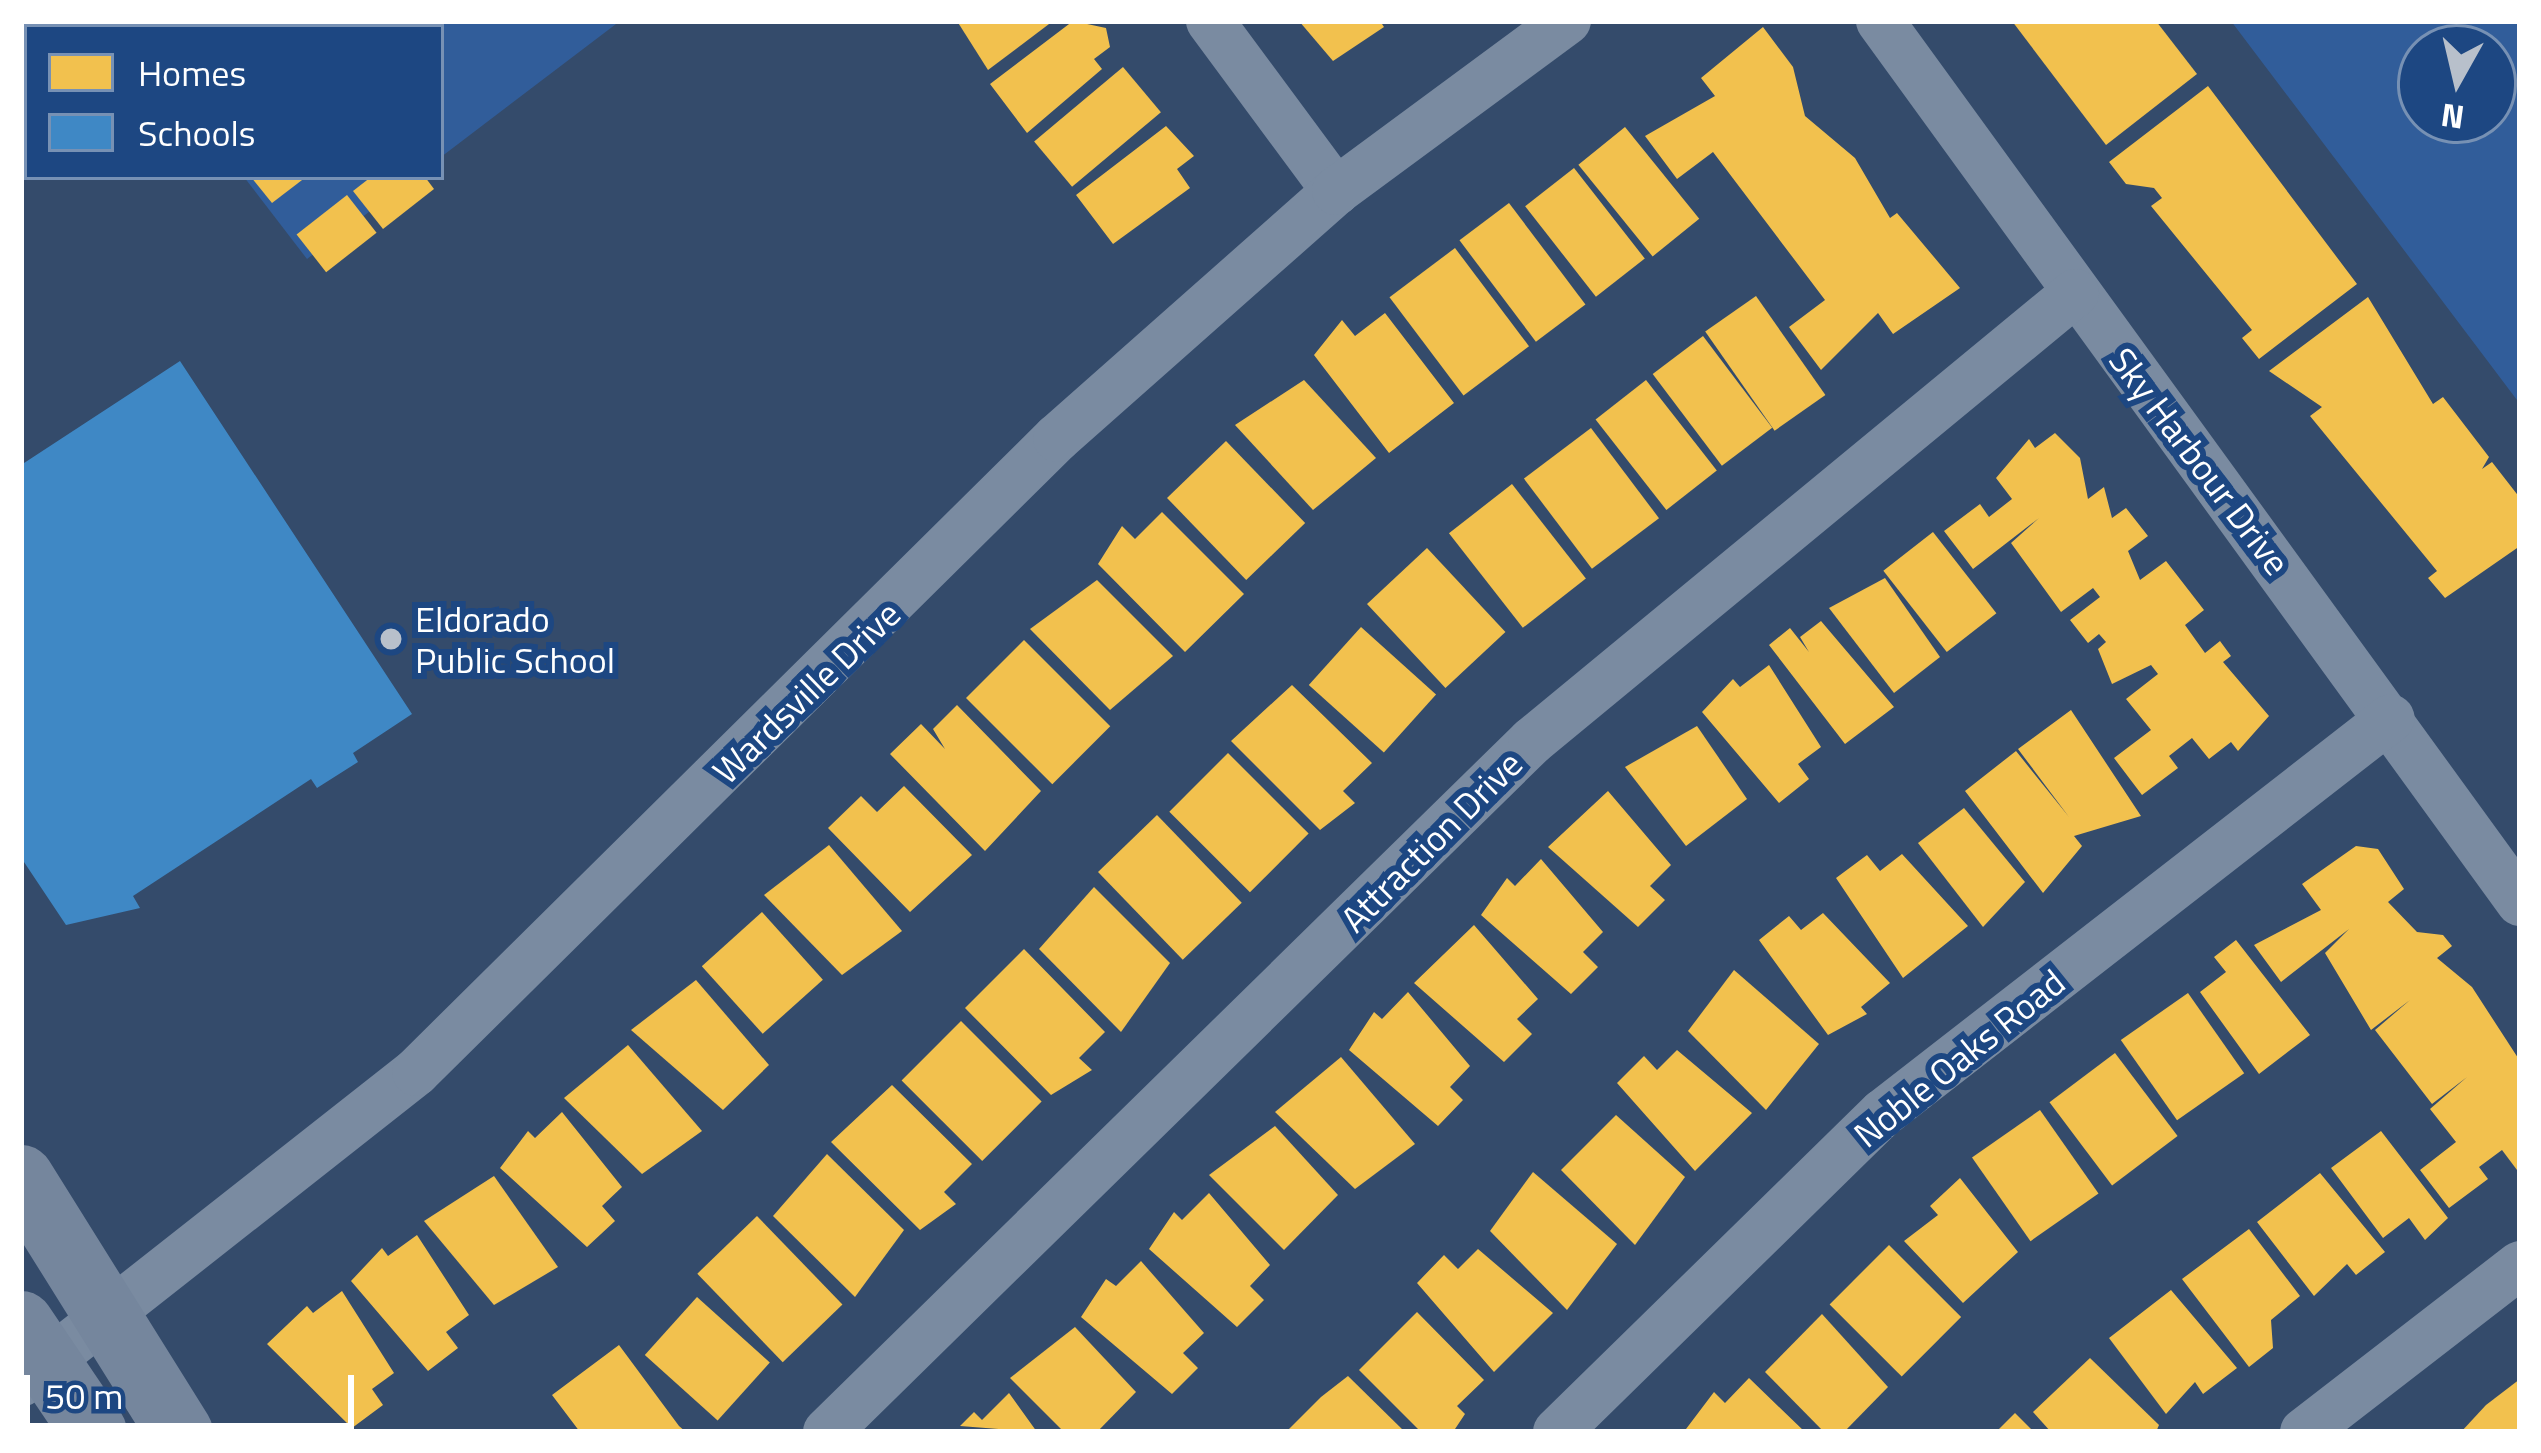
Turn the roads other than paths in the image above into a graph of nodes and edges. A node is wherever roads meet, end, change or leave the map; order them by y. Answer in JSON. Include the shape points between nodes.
{"nodes":[{"id":1,"x":1210,"y":21,"type":"edge"},
{"id":2,"x":1567,"y":21,"type":"edge"},
{"id":3,"x":1880,"y":21,"type":"edge"},
{"id":4,"x":1336,"y":191,"type":"junction"},
{"id":5,"x":2075,"y":293,"type":"junction"},
{"id":6,"x":2391,"y":718,"type":"junction"},
{"id":7,"x":2520,"y":902,"type":"edge"},
{"id":8,"x":21,"y":1178,"type":"edge"},
{"id":9,"x":2520,"y":1265,"type":"edge"},
{"id":10,"x":106,"y":1319,"type":"junction"},
{"id":11,"x":30,"y":1357,"type":"edge"},
{"id":12,"x":94,"y":1432,"type":"edge"},
{"id":13,"x":180,"y":1432,"type":"edge"},
{"id":14,"x":827,"y":1432,"type":"edge"},
{"id":15,"x":1557,"y":1432,"type":"edge"},
{"id":16,"x":2304,"y":1432,"type":"edge"}],
"edges":[{"from":1,"to":4,"type":"street"},
{"from":2,"to":4,"type":"street","name":"Wardsville Drive"},
{"from":3,"to":5,"type":"street","name":"Sky Harbour Drive"},
{"from":4,"to":10,"type":"street","name":"Wardsville Drive","via":[[1057,438],[416,1072]]},
{"from":5,"to":6,"type":"street","name":"Sky Harbour Drive"},
{"from":5,"to":14,"type":"street","name":"Attraction Drive","via":[[1532,741]]},
{"from":6,"to":7,"type":"street","name":"Sky Harbour Drive"},
{"from":6,"to":15,"type":"street","name":"Noble Oaks Road","via":[[1883,1113]]},
{"from":8,"to":10,"type":"street"},
{"from":9,"to":16,"type":"street"},
{"from":10,"to":11,"type":"street","name":"Wardsville Drive"},
{"from":10,"to":13,"type":"street"},
{"from":11,"to":12,"type":"street"}]}
